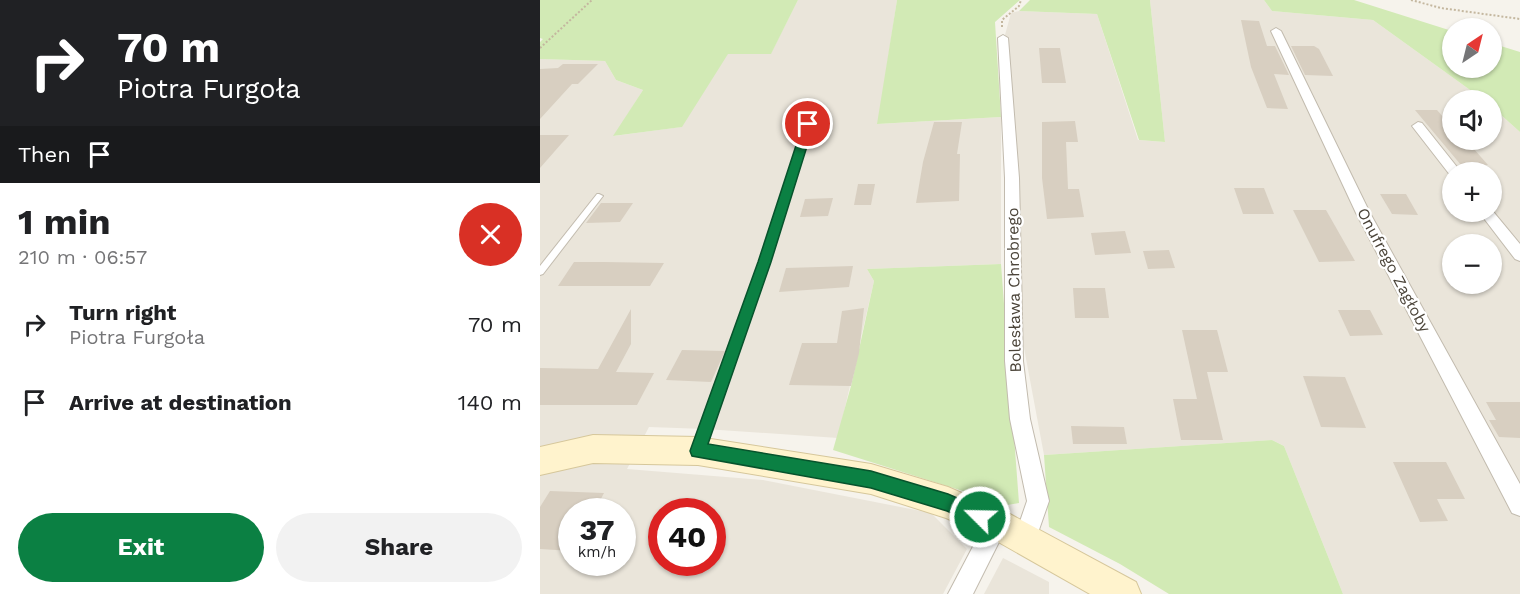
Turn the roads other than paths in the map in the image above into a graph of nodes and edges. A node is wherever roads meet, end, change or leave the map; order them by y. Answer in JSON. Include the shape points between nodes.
{"nodes":[{"id":1,"x":1276,"y":32,"type":"dead end"},
{"id":2,"x":1003,"y":38,"type":"road end"},
{"id":3,"x":808,"y":124,"type":"dead end"},
{"id":4,"x":1418,"y":126,"type":"dead end"},
{"id":5,"x":1447,"y":162,"type":"edge"},
{"id":6,"x":599,"y":196,"type":"dead end"},
{"id":7,"x":1494,"y":222,"type":"edge"},
{"id":8,"x":1520,"y":255,"type":"edge"},
{"id":9,"x":540,"y":272,"type":"edge"},
{"id":10,"x":698,"y":451,"type":"junction"},
{"id":11,"x":540,"y":461,"type":"edge"},
{"id":12,"x":1520,"y":505,"type":"edge"},
{"id":13,"x":997,"y":524,"type":"junction"},
{"id":14,"x":1024,"y":539,"type":"junction"},
{"id":15,"x":960,"y":594,"type":"edge"},
{"id":16,"x":1124,"y":594,"type":"edge"}],
"edges":[{"from":1,"to":12,"type":"street","name":"Onufrego Zagłoby","via":[[1363,213]]},
{"from":2,"to":14,"type":"street","name":"Bolesława Chrobrego","via":[[1012,178],[1014,361],[1020,419],[1038,501]]},
{"from":3,"to":10,"type":"lane","via":[[765,262]]},
{"from":4,"to":5,"type":"street"},
{"from":6,"to":9,"type":"lane"},
{"from":7,"to":8,"type":"street"},
{"from":10,"to":11,"type":"street","via":[[593,449]]},
{"from":10,"to":13,"type":"street","via":[[871,479],[948,503]]},
{"from":13,"to":14,"type":"street"},
{"from":13,"to":15,"type":"street"},
{"from":14,"to":16,"type":"street"}]}
